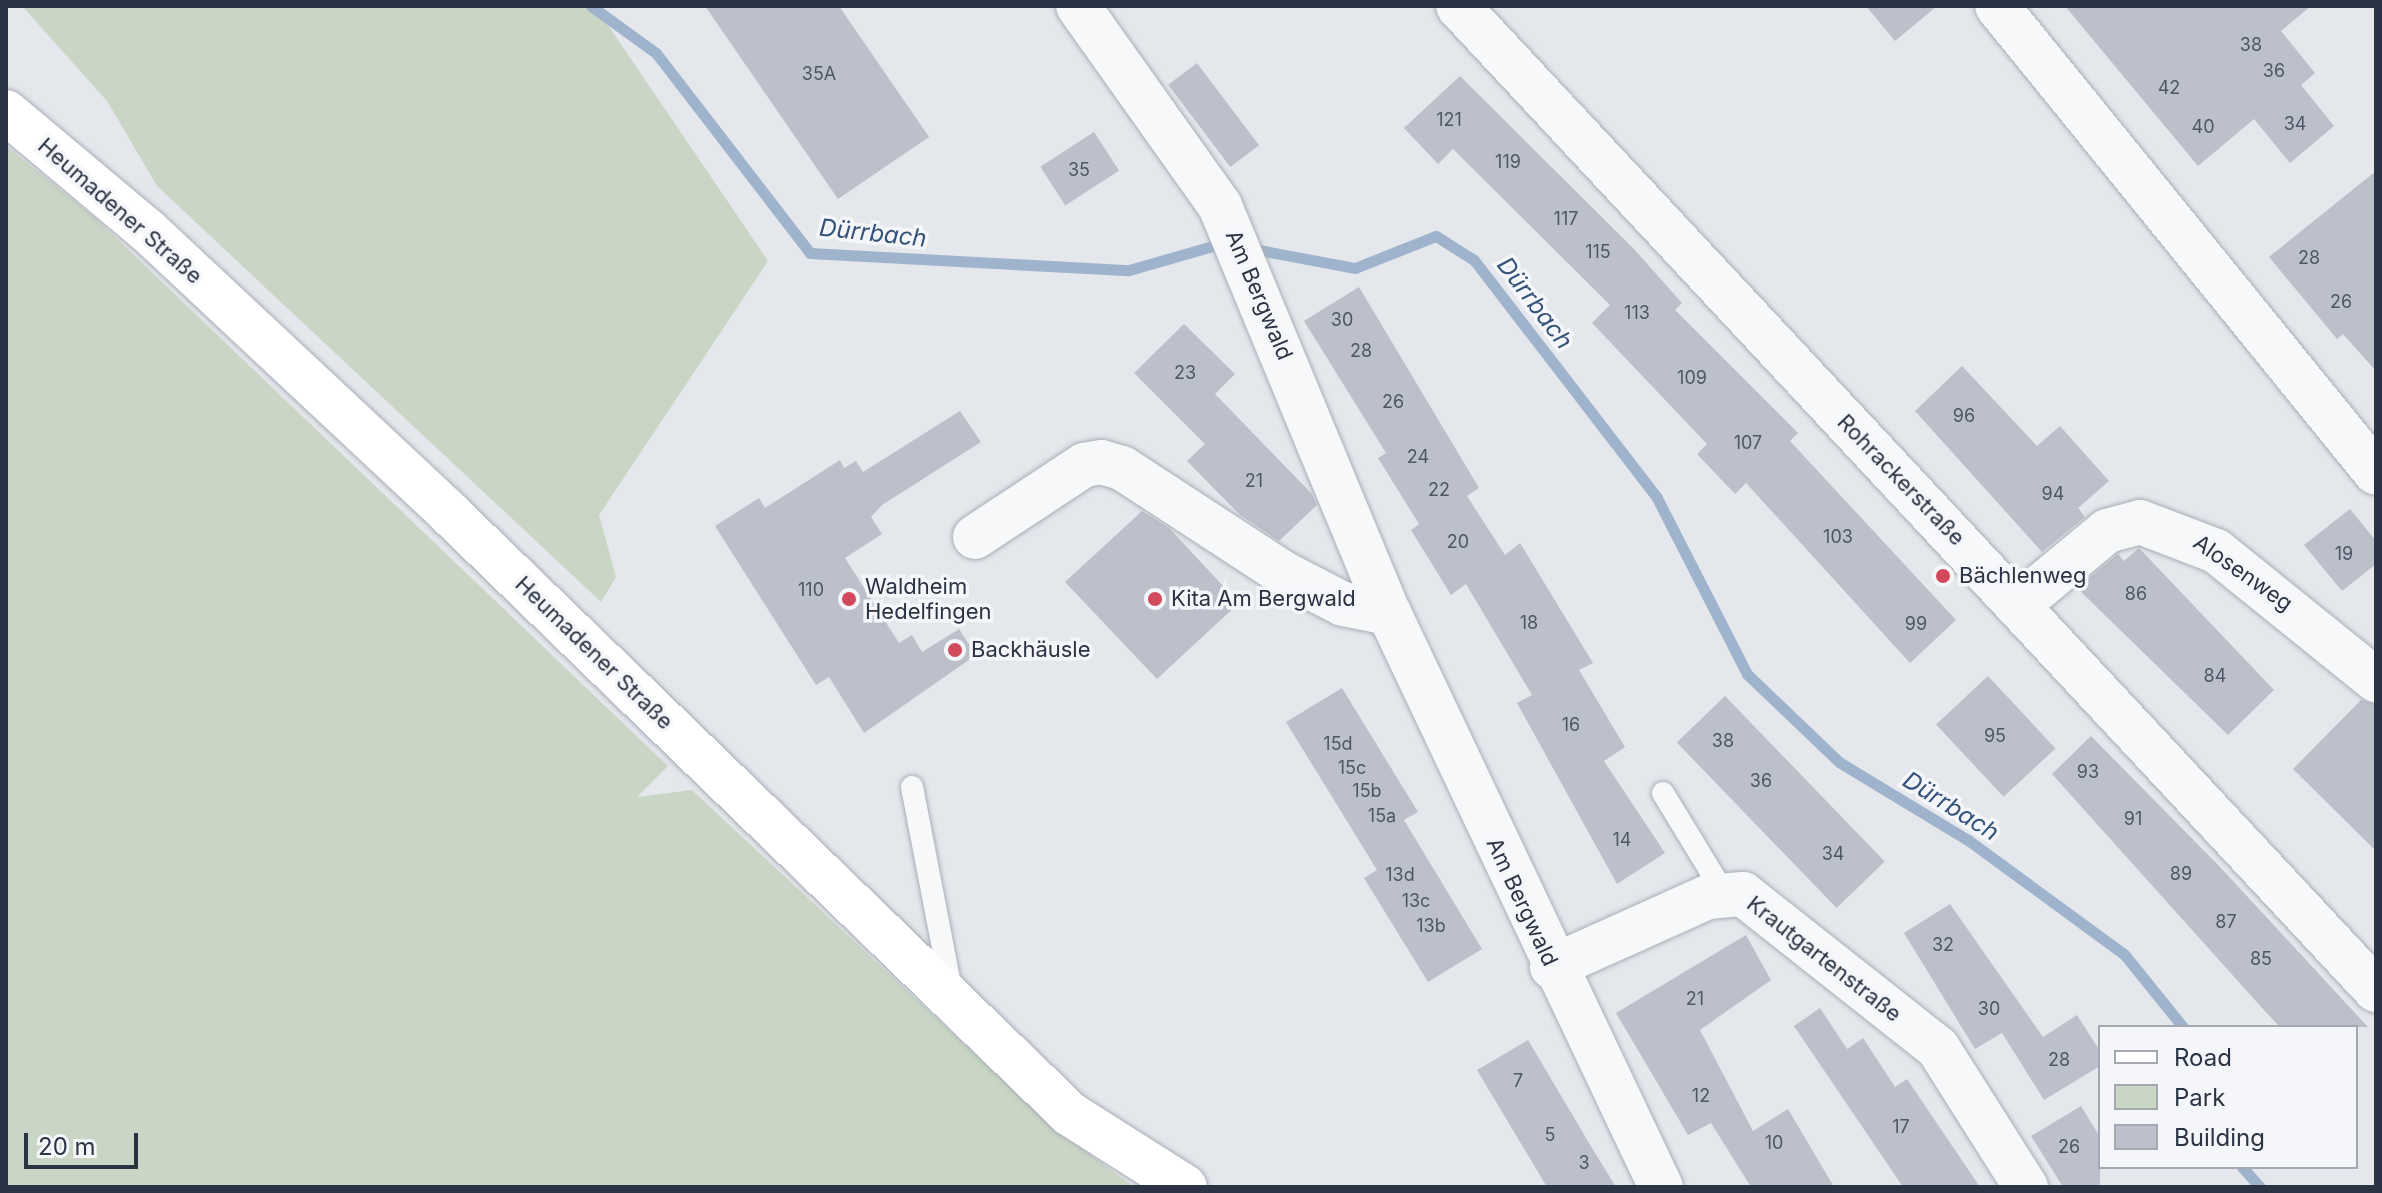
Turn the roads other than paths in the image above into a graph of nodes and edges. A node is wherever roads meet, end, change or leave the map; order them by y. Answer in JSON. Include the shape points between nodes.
{"nodes":[{"id":1,"x":1078,"y":6,"type":"edge"},
{"id":2,"x":1458,"y":6,"type":"edge"},
{"id":3,"x":1997,"y":6,"type":"edge"},
{"id":4,"x":6,"y":112,"type":"edge"},
{"id":5,"x":2376,"y":473,"type":"edge"},
{"id":6,"x":975,"y":537,"type":"dead end"},
{"id":7,"x":2018,"y":605,"type":"junction"},
{"id":8,"x":1389,"y":613,"type":"junction"},
{"id":9,"x":2376,"y":680,"type":"edge"},
{"id":10,"x":912,"y":787,"type":"dead end"},
{"id":11,"x":1663,"y":793,"type":"dead end"},
{"id":12,"x":1725,"y":895,"type":"junction"},
{"id":13,"x":1552,"y":967,"type":"junction"},
{"id":14,"x":2376,"y":990,"type":"edge"},
{"id":15,"x":953,"y":1001,"type":"junction"},
{"id":16,"x":1185,"y":1187,"type":"edge"},
{"id":17,"x":1661,"y":1187,"type":"edge"},
{"id":18,"x":2026,"y":1187,"type":"edge"}],
"edges":[{"from":1,"to":8,"type":"street","name":"Am Bergwald","via":[[1220,206]]},
{"from":2,"to":7,"type":"street","name":"Rohrackerstraße"},
{"from":3,"to":5,"type":"street"},
{"from":4,"to":15,"type":"main road","name":"Heumadener Straße","via":[[148,231],[440,504]]},
{"from":6,"to":8,"type":"street","via":[[1084,465],[1101,462],[1122,468],[1283,573],[1343,604]]},
{"from":7,"to":9,"type":"street","name":"Alosenweg","via":[[2107,531],[2140,522],[2216,551]]},
{"from":7,"to":14,"type":"street","name":"Rohrackerstraße"},
{"from":8,"to":13,"type":"street","name":"Am Bergwald"},
{"from":10,"to":15,"type":"lane"},
{"from":11,"to":12,"type":"lane"},
{"from":12,"to":13,"type":"street","name":"Krautgartenstraße"},
{"from":12,"to":18,"type":"street","name":"Krautgartenstraße","via":[[1743,894],[1774,914],[1938,1048]]},
{"from":13,"to":17,"type":"street","name":"Am Bergwald"},
{"from":15,"to":16,"type":"main road","name":"Heumadener Straße","via":[[1070,1114]]}]}
